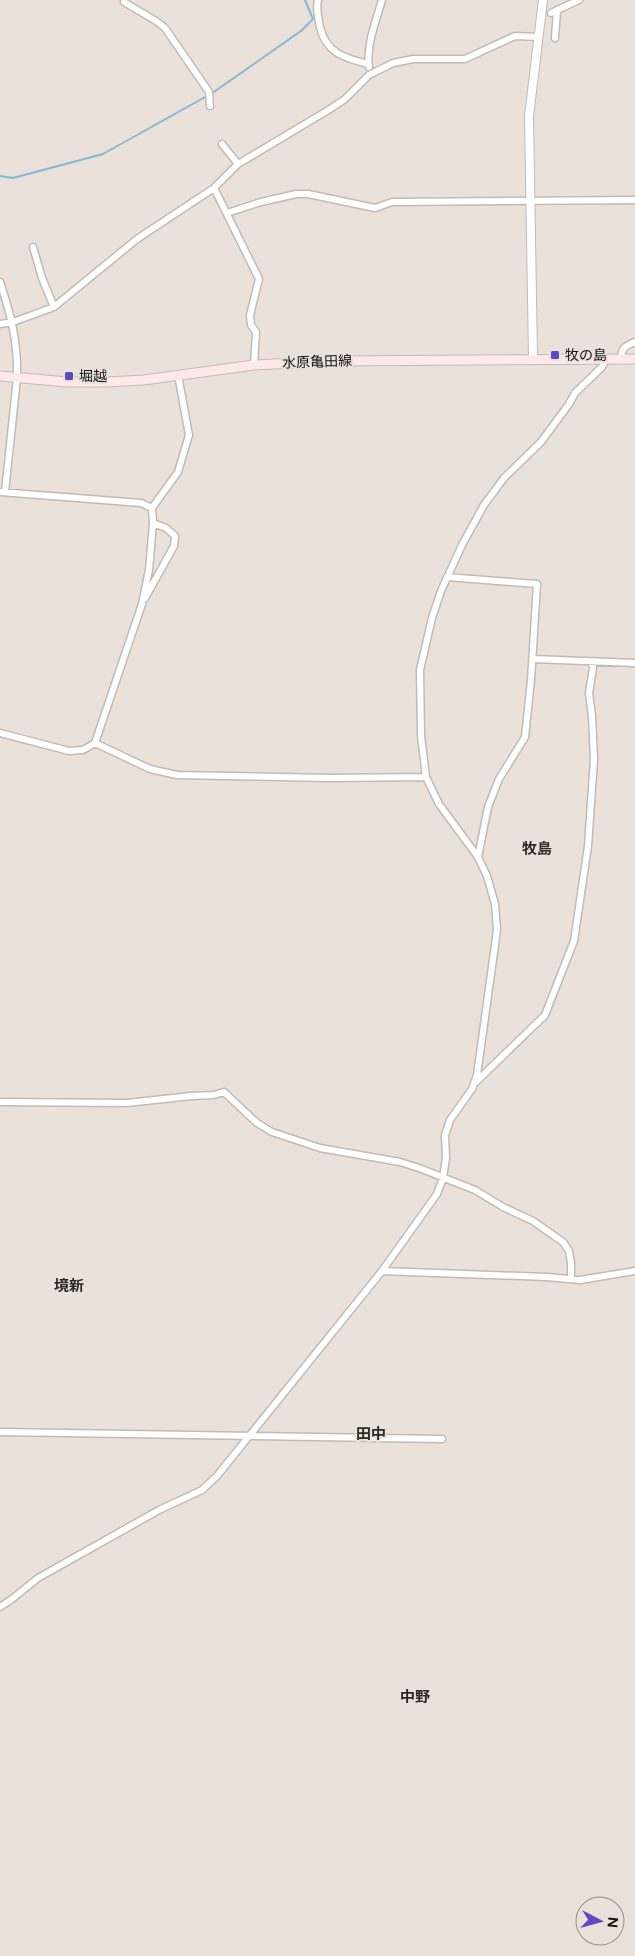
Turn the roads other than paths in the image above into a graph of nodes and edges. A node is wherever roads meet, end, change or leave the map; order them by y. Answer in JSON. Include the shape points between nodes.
{"nodes":[{"id":1,"x":318,"y":0,"type":"edge"},
{"id":2,"x":382,"y":0,"type":"edge"},
{"id":3,"x":543,"y":0,"type":"edge"},
{"id":4,"x":579,"y":0,"type":"edge"},
{"id":5,"x":124,"y":2,"type":"dead end"},
{"id":6,"x":538,"y":37,"type":"junction"},
{"id":7,"x":555,"y":38,"type":"dead end"},
{"id":8,"x":368,"y":64,"type":"junction"},
{"id":9,"x":369,"y":75,"type":"junction"},
{"id":10,"x":210,"y":106,"type":"dead end"},
{"id":11,"x":222,"y":144,"type":"dead end"},
{"id":12,"x":238,"y":164,"type":"junction"},
{"id":13,"x":214,"y":188,"type":"junction"},
{"id":14,"x":530,"y":200,"type":"junction"},
{"id":15,"x":635,"y":200,"type":"edge"},
{"id":16,"x":227,"y":214,"type":"junction"},
{"id":17,"x":33,"y":247,"type":"dead end"},
{"id":18,"x":0,"y":282,"type":"edge"},
{"id":19,"x":54,"y":306,"type":"junction"},
{"id":20,"x":13,"y":322,"type":"junction"},
{"id":21,"x":0,"y":324,"type":"edge"},
{"id":22,"x":635,"y":342,"type":"edge"},
{"id":23,"x":533,"y":358,"type":"junction"},
{"id":24,"x":606,"y":359,"type":"junction"},
{"id":25,"x":621,"y":359,"type":"junction"},
{"id":26,"x":635,"y":359,"type":"edge"},
{"id":27,"x":254,"y":365,"type":"junction"},
{"id":28,"x":178,"y":375,"type":"junction"},
{"id":29,"x":0,"y":376,"type":"edge"},
{"id":30,"x":17,"y":378,"type":"junction"},
{"id":31,"x":2,"y":492,"type":"edge"},
{"id":32,"x":152,"y":508,"type":"junction"},
{"id":33,"x":153,"y":523,"type":"junction"},
{"id":34,"x":447,"y":577,"type":"junction"},
{"id":35,"x":142,"y":604,"type":"junction"},
{"id":36,"x":533,"y":659,"type":"junction"},
{"id":37,"x":592,"y":662,"type":"junction"},
{"id":38,"x":635,"y":662,"type":"edge"},
{"id":39,"x":0,"y":733,"type":"edge"},
{"id":40,"x":95,"y":743,"type":"junction"},
{"id":41,"x":426,"y":777,"type":"junction"},
{"id":42,"x":478,"y":856,"type":"junction"},
{"id":43,"x":474,"y":1085,"type":"junction"},
{"id":44,"x":0,"y":1102,"type":"edge"},
{"id":45,"x":443,"y":1176,"type":"junction"},
{"id":46,"x":635,"y":1271,"type":"edge"},
{"id":47,"x":382,"y":1272,"type":"junction"},
{"id":48,"x":571,"y":1279,"type":"junction"},
{"id":49,"x":0,"y":1432,"type":"edge"},
{"id":50,"x":250,"y":1437,"type":"junction"},
{"id":51,"x":442,"y":1439,"type":"dead end"},
{"id":52,"x":0,"y":1607,"type":"edge"}],
"edges":[{"from":1,"to":8,"type":"street","via":[[316,9],[322,39],[331,50]]},
{"from":2,"to":8,"type":"street","via":[[368,50]]},
{"from":3,"to":6,"type":"street"},
{"from":4,"to":7,"type":"street","via":[[554,12]]},
{"from":5,"to":10,"type":"street","via":[[165,28],[208,92]]},
{"from":6,"to":9,"type":"street","via":[[515,36],[465,59],[413,59],[393,63]]},
{"from":6,"to":14,"type":"street","via":[[529,116]]},
{"from":8,"to":9,"type":"street"},
{"from":9,"to":12,"type":"street","via":[[345,99]]},
{"from":11,"to":12,"type":"street"},
{"from":12,"to":13,"type":"street"},
{"from":13,"to":16,"type":"street"},
{"from":13,"to":19,"type":"street","via":[[137,239]]},
{"from":14,"to":15,"type":"street"},
{"from":14,"to":16,"type":"street","via":[[392,202],[375,208],[296,194]]},
{"from":14,"to":23,"type":"street"},
{"from":16,"to":27,"type":"street","via":[[259,279],[250,315],[251,326],[256,332]]},
{"from":17,"to":19,"type":"street"},
{"from":18,"to":20,"type":"street"},
{"from":19,"to":20,"type":"street"},
{"from":20,"to":21,"type":"street"},
{"from":20,"to":30,"type":"street"},
{"from":22,"to":25,"type":"street","via":[[625,346]]},
{"from":23,"to":24,"type":"main road","name":"水原亀田線"},
{"from":23,"to":27,"type":"main road","name":"水原亀田線","via":[[333,360]]},
{"from":24,"to":25,"type":"main road","name":"水原亀田線"},
{"from":24,"to":34,"type":"street","via":[[575,393],[541,442],[504,478],[484,505]]},
{"from":25,"to":26,"type":"main road","name":"水原亀田線"},
{"from":27,"to":28,"type":"main road","name":"水原亀田線"},
{"from":28,"to":30,"type":"main road","name":"水原亀田線","via":[[107,382]]},
{"from":28,"to":32,"type":"street","via":[[189,435],[178,472]]},
{"from":29,"to":30,"type":"main road","name":"水原亀田線"},
{"from":30,"to":31,"type":"street"},
{"from":31,"to":32,"type":"street","via":[[141,502]]},
{"from":32,"to":33,"type":"street"},
{"from":33,"to":35,"type":"street"},
{"from":33,"to":35,"type":"street","via":[[166,528],[175,540]]},
{"from":34,"to":36,"type":"street","via":[[537,584]]},
{"from":34,"to":41,"type":"street","via":[[432,618],[420,678],[421,736]]},
{"from":35,"to":40,"type":"street"},
{"from":36,"to":37,"type":"street"},
{"from":36,"to":42,"type":"street","via":[[526,737],[499,779],[488,807]]},
{"from":37,"to":38,"type":"street"},
{"from":37,"to":43,"type":"street","via":[[589,693],[594,759],[588,846],[574,941],[545,1015]]},
{"from":39,"to":40,"type":"street","via":[[69,751],[83,750]]},
{"from":40,"to":41,"type":"street","via":[[150,769],[177,775]]},
{"from":41,"to":42,"type":"street","via":[[439,804]]},
{"from":42,"to":43,"type":"street","via":[[495,904],[497,929]]},
{"from":43,"to":45,"type":"street","via":[[450,1120],[445,1135]]},
{"from":44,"to":45,"type":"street","via":[[127,1103],[224,1092],[257,1123],[272,1132],[320,1148],[400,1162]]},
{"from":45,"to":47,"type":"street","via":[[437,1194]]},
{"from":45,"to":48,"type":"street","via":[[533,1221],[563,1242],[569,1252]]},
{"from":46,"to":48,"type":"street"},
{"from":47,"to":48,"type":"street"},
{"from":47,"to":50,"type":"street"},
{"from":49,"to":50,"type":"street"},
{"from":50,"to":51,"type":"street"},
{"from":50,"to":52,"type":"street","via":[[202,1490],[98,1542],[38,1578]]}]}
